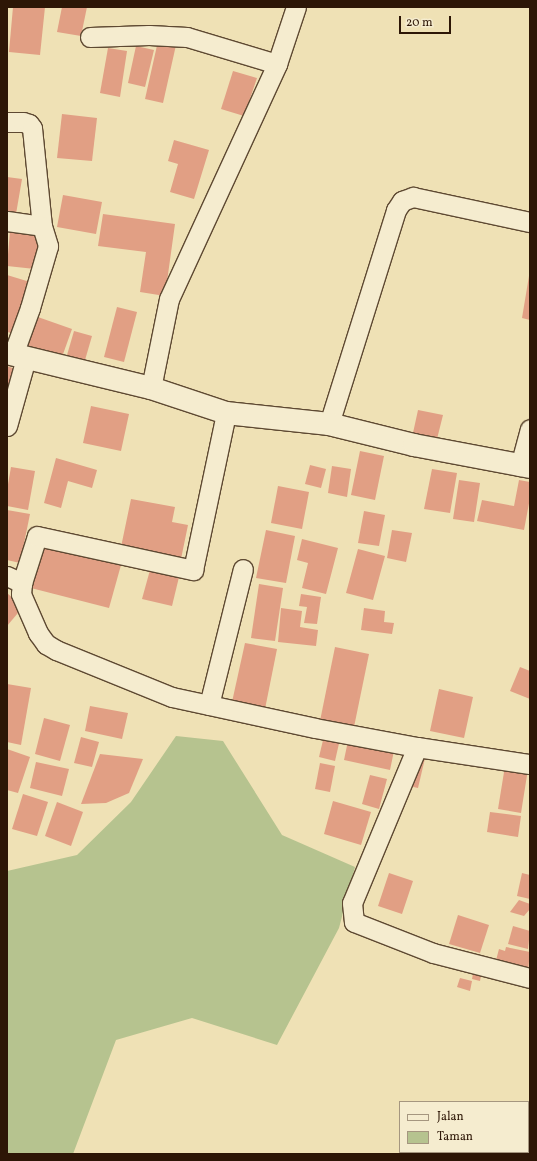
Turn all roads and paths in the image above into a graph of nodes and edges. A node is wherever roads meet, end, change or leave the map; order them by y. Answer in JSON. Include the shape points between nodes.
{"nodes":[{"id":1,"x":296,"y":7,"type":"edge"},
{"id":2,"x":90,"y":37,"type":"dead end"},
{"id":3,"x":277,"y":64,"type":"junction"},
{"id":4,"x":7,"y":122,"type":"edge"},
{"id":5,"x":7,"y":220,"type":"edge"},
{"id":6,"x":530,"y":222,"type":"edge"},
{"id":7,"x":42,"y":226,"type":"junction"},
{"id":8,"x":15,"y":355,"type":"edge"},
{"id":9,"x":151,"y":388,"type":"junction"},
{"id":10,"x":226,"y":413,"type":"junction"},
{"id":11,"x":329,"y":424,"type":"junction"},
{"id":12,"x":7,"y":426,"type":"edge"},
{"id":13,"x":530,"y":429,"type":"edge"},
{"id":14,"x":525,"y":467,"type":"edge"},
{"id":15,"x":243,"y":569,"type":"dead end"},
{"id":16,"x":15,"y":579,"type":"edge"},
{"id":17,"x":209,"y":705,"type":"junction"},
{"id":18,"x":417,"y":747,"type":"junction"},
{"id":19,"x":530,"y":764,"type":"edge"},
{"id":20,"x":530,"y":978,"type":"edge"}],
"edges":[{"from":1,"to":3,"type":"street"},
{"from":2,"to":3,"type":"street","via":[[187,37]]},
{"from":3,"to":9,"type":"street","via":[[169,299]]},
{"from":4,"to":7,"type":"street","via":[[23,122],[32,128]]},
{"from":5,"to":7,"type":"street"},
{"from":6,"to":11,"type":"street","via":[[412,197],[402,201],[396,210]]},
{"from":7,"to":8,"type":"street","via":[[48,246]]},
{"from":8,"to":9,"type":"street"},
{"from":8,"to":12,"type":"street"},
{"from":9,"to":10,"type":"street"},
{"from":10,"to":11,"type":"street"},
{"from":10,"to":16,"type":"street","via":[[193,570],[37,536]]},
{"from":11,"to":14,"type":"street","via":[[414,445]]},
{"from":13,"to":14,"type":"street"},
{"from":15,"to":17,"type":"street"},
{"from":16,"to":17,"type":"street","via":[[38,633],[46,644],[172,697]]},
{"from":17,"to":18,"type":"street"},
{"from":18,"to":19,"type":"street"},
{"from":18,"to":20,"type":"street","via":[[352,903],[354,922],[433,952]]}]}
